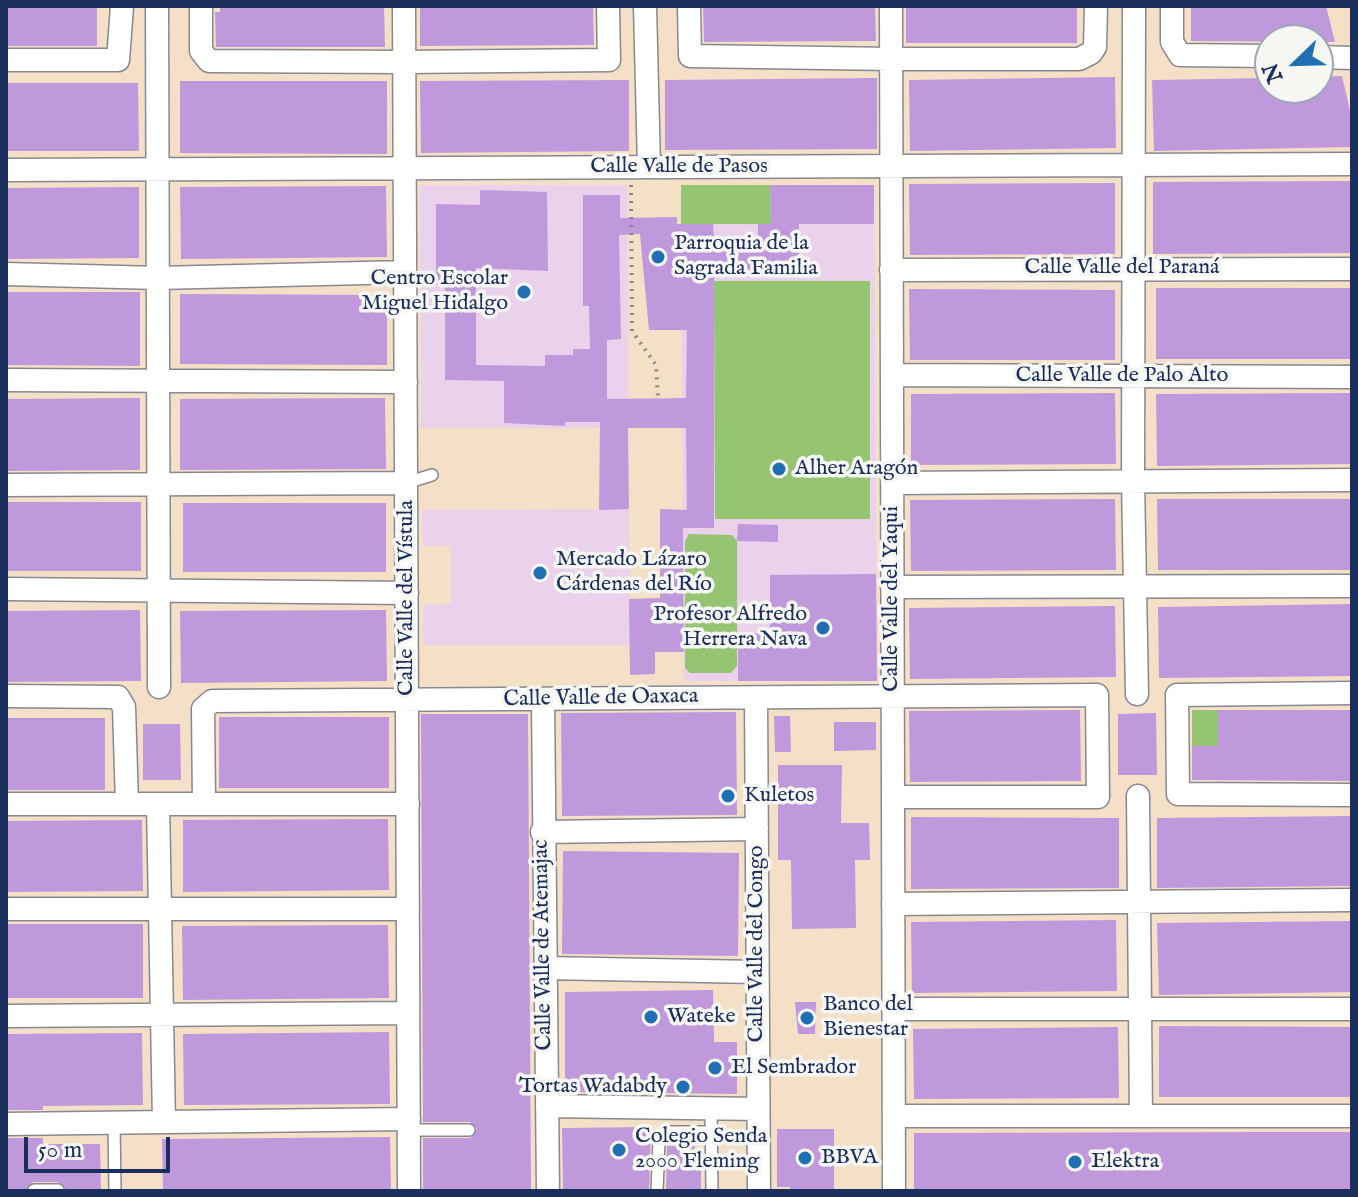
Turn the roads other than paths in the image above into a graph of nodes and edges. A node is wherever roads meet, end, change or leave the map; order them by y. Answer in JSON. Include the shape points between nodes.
{"nodes":[{"id":1,"x":157,"y":6,"type":"edge"},
{"id":2,"x":201,"y":6,"type":"edge"},
{"id":3,"x":404,"y":6,"type":"edge"},
{"id":4,"x":608,"y":6,"type":"edge"},
{"id":5,"x":645,"y":6,"type":"edge"},
{"id":6,"x":689,"y":6,"type":"edge"},
{"id":7,"x":891,"y":6,"type":"edge"},
{"id":8,"x":1096,"y":6,"type":"edge"},
{"id":9,"x":1134,"y":6,"type":"edge"},
{"id":10,"x":1172,"y":6,"type":"edge"},
{"id":11,"x":122,"y":10,"type":"edge"},
{"id":12,"x":1254,"y":55,"type":"edge"},
{"id":13,"x":891,"y":59,"type":"junction"},
{"id":14,"x":6,"y":60,"type":"edge"},
{"id":15,"x":404,"y":62,"type":"junction"},
{"id":16,"x":1352,"y":164,"type":"edge"},
{"id":17,"x":1135,"y":165,"type":"junction"},
{"id":18,"x":891,"y":166,"type":"junction"},
{"id":19,"x":640,"y":167,"type":"junction"},
{"id":20,"x":404,"y":168,"type":"junction"},
{"id":21,"x":6,"y":170,"type":"edge"},
{"id":22,"x":157,"y":170,"type":"junction"},
{"id":23,"x":1136,"y":268,"type":"junction"},
{"id":24,"x":1352,"y":269,"type":"edge"},
{"id":25,"x":891,"y":270,"type":"junction"},
{"id":26,"x":405,"y":272,"type":"junction"},
{"id":27,"x":6,"y":274,"type":"edge"},
{"id":28,"x":158,"y":278,"type":"junction"},
{"id":29,"x":892,"y":375,"type":"junction"},
{"id":30,"x":1135,"y":376,"type":"junction"},
{"id":31,"x":1352,"y":377,"type":"edge"},
{"id":32,"x":6,"y":380,"type":"edge"},
{"id":33,"x":158,"y":381,"type":"junction"},
{"id":34,"x":406,"y":382,"type":"junction"},
{"id":35,"x":432,"y":475,"type":"dead end"},
{"id":36,"x":1352,"y":480,"type":"edge"},
{"id":37,"x":1133,"y":481,"type":"junction"},
{"id":38,"x":406,"y":483,"type":"junction"},
{"id":39,"x":892,"y":483,"type":"junction"},
{"id":40,"x":6,"y":485,"type":"edge"},
{"id":41,"x":159,"y":486,"type":"junction"},
{"id":42,"x":1352,"y":586,"type":"edge"},
{"id":43,"x":901,"y":587,"type":"junction"},
{"id":44,"x":1135,"y":588,"type":"junction"},
{"id":45,"x":6,"y":589,"type":"edge"},
{"id":46,"x":159,"y":591,"type":"junction"},
{"id":47,"x":407,"y":593,"type":"junction"},
{"id":48,"x":159,"y":687,"type":"dead end"},
{"id":49,"x":1352,"y":693,"type":"edge"},
{"id":50,"x":1137,"y":694,"type":"dead end"},
{"id":51,"x":6,"y":696,"type":"edge"},
{"id":52,"x":892,"y":697,"type":"junction"},
{"id":53,"x":756,"y":698,"type":"junction"},
{"id":54,"x":543,"y":700,"type":"junction"},
{"id":55,"x":407,"y":701,"type":"junction"},
{"id":56,"x":1352,"y":795,"type":"edge"},
{"id":57,"x":1138,"y":796,"type":"dead end"},
{"id":58,"x":893,"y":797,"type":"junction"},
{"id":59,"x":6,"y":804,"type":"edge"},
{"id":60,"x":127,"y":804,"type":"junction"},
{"id":61,"x":158,"y":804,"type":"junction"},
{"id":62,"x":204,"y":804,"type":"junction"},
{"id":63,"x":408,"y":804,"type":"junction"},
{"id":64,"x":757,"y":829,"type":"junction"},
{"id":65,"x":542,"y":832,"type":"junction"},
{"id":66,"x":1352,"y":900,"type":"edge"},
{"id":67,"x":1139,"y":902,"type":"junction"},
{"id":68,"x":893,"y":904,"type":"junction"},
{"id":69,"x":160,"y":907,"type":"junction"},
{"id":70,"x":6,"y":909,"type":"edge"},
{"id":71,"x":408,"y":909,"type":"junction"},
{"id":72,"x":545,"y":968,"type":"junction"},
{"id":73,"x":756,"y":972,"type":"junction"},
{"id":74,"x":893,"y":1009,"type":"junction"},
{"id":75,"x":1352,"y":1009,"type":"edge"},
{"id":76,"x":1140,"y":1010,"type":"junction"},
{"id":77,"x":408,"y":1013,"type":"junction"},
{"id":78,"x":162,"y":1015,"type":"junction"},
{"id":79,"x":6,"y":1016,"type":"edge"},
{"id":80,"x":547,"y":1106,"type":"junction"},
{"id":81,"x":711,"y":1107,"type":"junction"},
{"id":82,"x":758,"y":1109,"type":"junction"},
{"id":83,"x":894,"y":1116,"type":"junction"},
{"id":84,"x":1141,"y":1116,"type":"junction"},
{"id":85,"x":1352,"y":1116,"type":"edge"},
{"id":86,"x":164,"y":1122,"type":"junction"},
{"id":87,"x":114,"y":1123,"type":"junction"},
{"id":88,"x":6,"y":1124,"type":"edge"},
{"id":89,"x":409,"y":1125,"type":"junction"},
{"id":90,"x":469,"y":1130,"type":"dead end"},
{"id":91,"x":711,"y":1132,"type":"junction"},
{"id":92,"x":34,"y":1190,"type":"edge"},
{"id":93,"x":45,"y":1190,"type":"edge"},
{"id":94,"x":58,"y":1190,"type":"edge"},
{"id":95,"x":101,"y":1190,"type":"edge"},
{"id":96,"x":115,"y":1191,"type":"edge"},
{"id":97,"x":409,"y":1191,"type":"edge"},
{"id":98,"x":548,"y":1191,"type":"edge"},
{"id":99,"x":657,"y":1191,"type":"edge"},
{"id":100,"x":712,"y":1191,"type":"edge"},
{"id":101,"x":759,"y":1191,"type":"edge"},
{"id":102,"x":894,"y":1191,"type":"edge"}],
"edges":[{"from":1,"to":22,"type":"street"},
{"from":2,"to":15,"type":"street","via":[[205,59]]},
{"from":3,"to":15,"type":"street","name":"Calle Valle del Vístula"},
{"from":4,"to":15,"type":"street","via":[[609,60]]},
{"from":5,"to":19,"type":"street"},
{"from":6,"to":13,"type":"street","via":[[690,56]]},
{"from":7,"to":13,"type":"street","name":"Calle Valle del Yaqui"},
{"from":8,"to":13,"type":"street","via":[[1096,40],[1091,53],[1079,59]]},
{"from":9,"to":17,"type":"street"},
{"from":10,"to":12,"type":"street","via":[[1176,52]]},
{"from":11,"to":14,"type":"street","via":[[121,53],[115,61]]},
{"from":13,"to":18,"type":"street","name":"Calle Valle del Yaqui"},
{"from":15,"to":20,"type":"street","name":"Calle Valle del Vístula"},
{"from":16,"to":17,"type":"street","name":"Calle Valle de Pasos"},
{"from":17,"to":18,"type":"street","name":"Calle Valle de Pasos"},
{"from":17,"to":23,"type":"street"},
{"from":18,"to":19,"type":"street","name":"Calle Valle de Pasos"},
{"from":18,"to":25,"type":"street","name":"Calle Valle del Yaqui"},
{"from":19,"to":20,"type":"street","name":"Calle Valle de Pasos"},
{"from":20,"to":22,"type":"street","name":"Calle Valle de Pasos"},
{"from":20,"to":26,"type":"street","name":"Calle Valle del Vístula"},
{"from":21,"to":22,"type":"street","name":"Calle Valle de Pasos"},
{"from":22,"to":28,"type":"street"},
{"from":23,"to":24,"type":"street","name":"Calle Valle del Paraná"},
{"from":23,"to":25,"type":"street","name":"Calle Valle del Paraná"},
{"from":23,"to":30,"type":"street"},
{"from":25,"to":29,"type":"street","name":"Calle Valle del Yaqui"},
{"from":26,"to":28,"type":"street"},
{"from":26,"to":34,"type":"street","name":"Calle Valle del Vístula"},
{"from":27,"to":28,"type":"street"},
{"from":28,"to":33,"type":"street"},
{"from":29,"to":30,"type":"street","name":"Calle Valle de Palo Alto"},
{"from":29,"to":39,"type":"street","name":"Calle Valle del Yaqui"},
{"from":30,"to":31,"type":"street","name":"Calle Valle de Palo Alto"},
{"from":30,"to":37,"type":"street"},
{"from":32,"to":33,"type":"street"},
{"from":33,"to":34,"type":"street"},
{"from":33,"to":41,"type":"street"},
{"from":34,"to":38,"type":"street","name":"Calle Valle del Vístula","via":[[414,447]]},
{"from":35,"to":38,"type":"lane"},
{"from":36,"to":37,"type":"street"},
{"from":37,"to":39,"type":"street"},
{"from":37,"to":44,"type":"street"},
{"from":38,"to":41,"type":"street"},
{"from":38,"to":47,"type":"street","name":"Calle Valle del Vístula"},
{"from":39,"to":43,"type":"street","name":"Calle Valle del Yaqui"},
{"from":40,"to":41,"type":"street"},
{"from":41,"to":46,"type":"street"},
{"from":42,"to":44,"type":"street"},
{"from":43,"to":44,"type":"street"},
{"from":43,"to":52,"type":"street","name":"Calle Valle del Yaqui"},
{"from":44,"to":50,"type":"street"},
{"from":45,"to":46,"type":"street"},
{"from":46,"to":47,"type":"street"},
{"from":46,"to":48,"type":"street"},
{"from":47,"to":55,"type":"street","name":"Calle Valle del Vístula"},
{"from":49,"to":56,"type":"street","via":[[1177,695],[1178,794]]},
{"from":51,"to":60,"type":"street","via":[[120,699]]},
{"from":52,"to":53,"type":"street","name":"Calle Valle de Oaxaca"},
{"from":52,"to":58,"type":"street","name":"Calle Valle del Yaqui"},
{"from":52,"to":58,"type":"street","name":"Calle Valle de Oaxaca","via":[[1097,695],[1098,797]]},
{"from":53,"to":54,"type":"street","name":"Calle Valle de Oaxaca"},
{"from":53,"to":64,"type":"street","name":"Calle Valle del Congo"},
{"from":54,"to":55,"type":"street","name":"Calle Valle de Oaxaca"},
{"from":54,"to":65,"type":"street","name":"Calle Valle de Atemajac"},
{"from":55,"to":62,"type":"street","name":"Calle Valle de Oaxaca","via":[[208,702],[203,709]]},
{"from":55,"to":63,"type":"street","name":"Calle Valle del Vístula"},
{"from":57,"to":67,"type":"street"},
{"from":58,"to":68,"type":"street","name":"Calle Valle del Yaqui"},
{"from":59,"to":60,"type":"street"},
{"from":60,"to":61,"type":"street"},
{"from":61,"to":62,"type":"street"},
{"from":61,"to":69,"type":"street"},
{"from":62,"to":63,"type":"street"},
{"from":63,"to":71,"type":"street","name":"Calle Valle del Vístula"},
{"from":64,"to":65,"type":"street"},
{"from":64,"to":73,"type":"street","name":"Calle Valle del Congo"},
{"from":65,"to":72,"type":"street","name":"Calle Valle de Atemajac"},
{"from":66,"to":67,"type":"street"},
{"from":67,"to":68,"type":"street"},
{"from":67,"to":76,"type":"street"},
{"from":68,"to":74,"type":"street","name":"Calle Valle del Yaqui"},
{"from":69,"to":70,"type":"street"},
{"from":69,"to":71,"type":"street"},
{"from":69,"to":78,"type":"street"},
{"from":71,"to":77,"type":"street","name":"Calle Valle del Vístula"},
{"from":72,"to":73,"type":"street"},
{"from":72,"to":80,"type":"street","name":"Calle Valle de Atemajac"},
{"from":73,"to":82,"type":"street","name":"Calle Valle del Congo"},
{"from":74,"to":76,"type":"street"},
{"from":74,"to":83,"type":"street","name":"Calle Valle del Yaqui"},
{"from":75,"to":76,"type":"street"},
{"from":76,"to":84,"type":"street"},
{"from":77,"to":78,"type":"street"},
{"from":77,"to":89,"type":"street","name":"Calle Valle del Vístula"},
{"from":78,"to":79,"type":"street"},
{"from":78,"to":86,"type":"street"},
{"from":80,"to":81,"type":"street"},
{"from":80,"to":98,"type":"street","name":"Calle Valle de Atemajac"},
{"from":81,"to":82,"type":"street"},
{"from":81,"to":91,"type":"lane"},
{"from":82,"to":101,"type":"street","name":"Calle Valle del Congo"},
{"from":83,"to":84,"type":"street"},
{"from":83,"to":102,"type":"street","name":"Calle Valle del Yaqui"},
{"from":84,"to":85,"type":"street"},
{"from":86,"to":87,"type":"street"},
{"from":86,"to":89,"type":"street"},
{"from":87,"to":88,"type":"street"},
{"from":87,"to":96,"type":"lane"},
{"from":89,"to":90,"type":"lane"},
{"from":89,"to":97,"type":"street","name":"Calle Valle del Vístula"},
{"from":91,"to":99,"type":"lane","via":[[670,1132],[659,1140]]},
{"from":91,"to":100,"type":"lane"},
{"from":92,"to":93,"type":"lane"},
{"from":93,"to":94,"type":"lane"},
{"from":95,"to":96,"type":"lane"}]}
